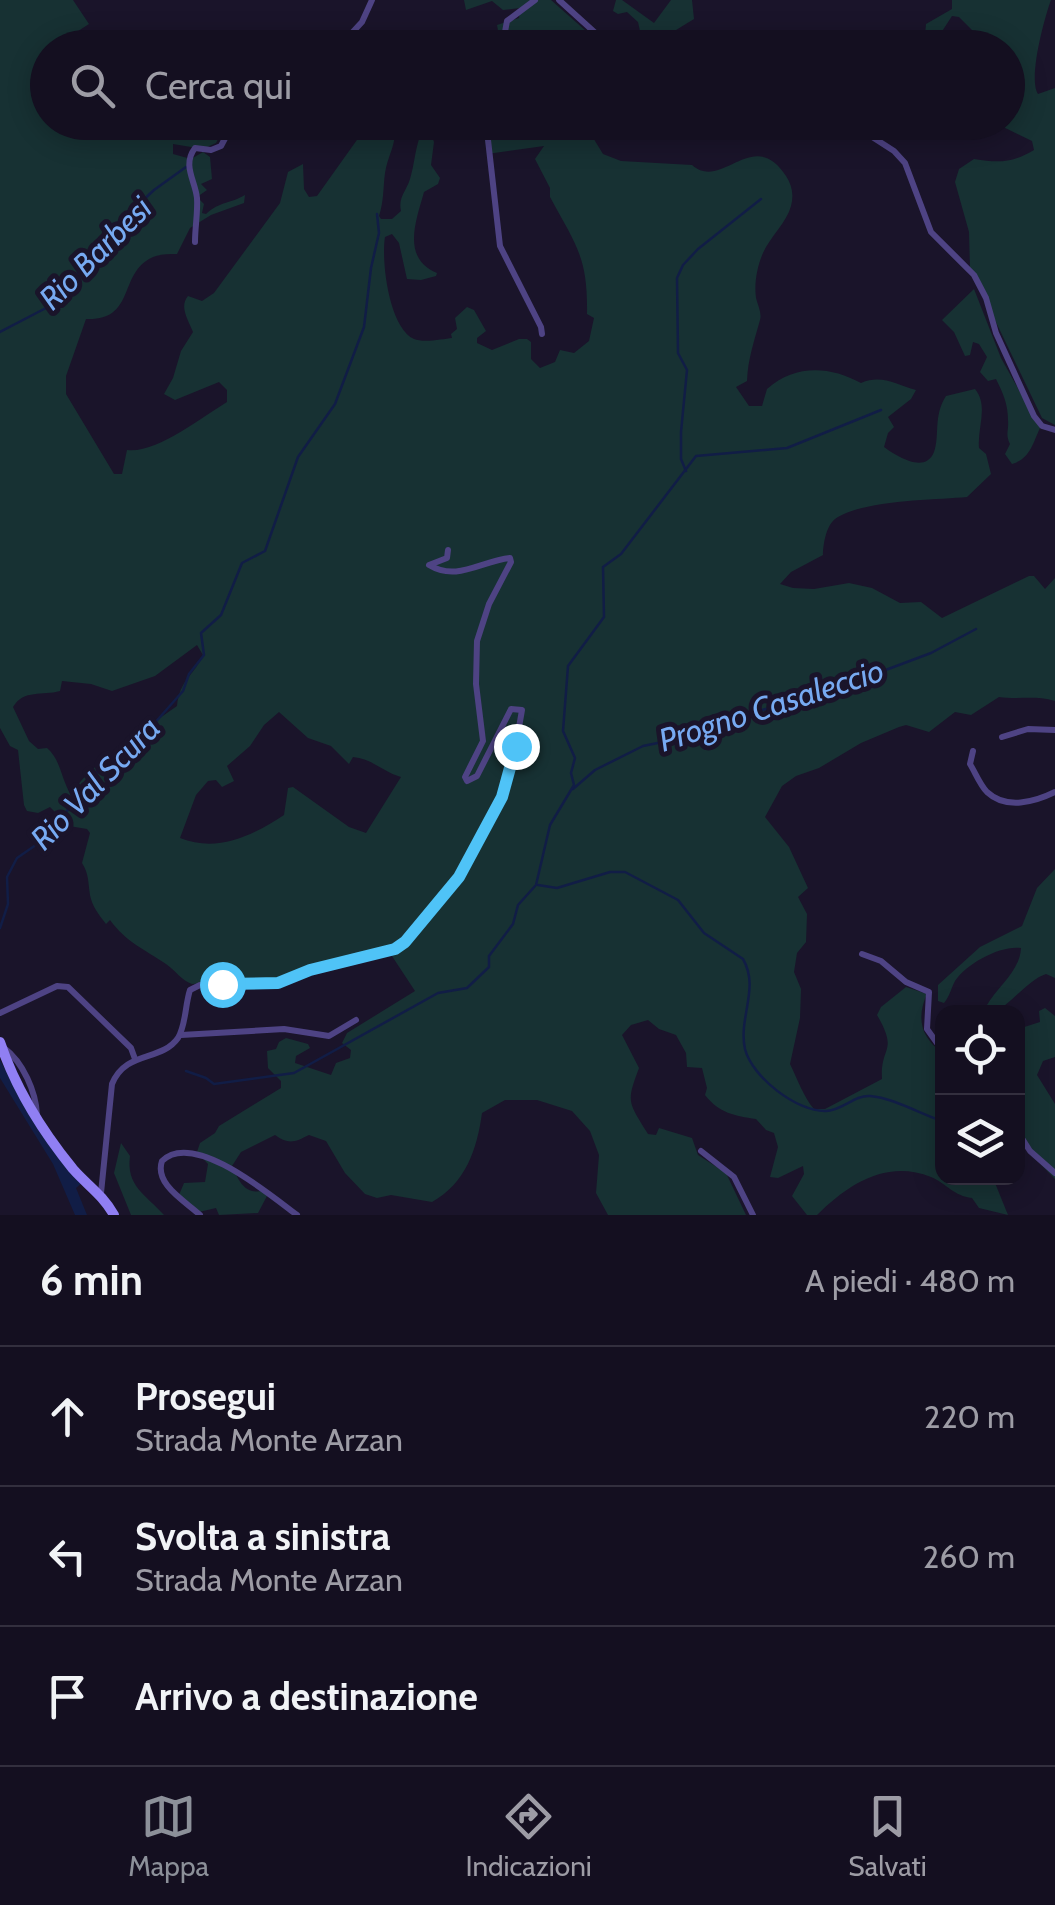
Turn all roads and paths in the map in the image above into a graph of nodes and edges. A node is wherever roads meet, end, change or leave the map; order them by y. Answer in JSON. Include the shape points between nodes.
{"nodes":[{"id":1,"x":372,"y":0,"type":"edge"},
{"id":2,"x":535,"y":0,"type":"edge"},
{"id":3,"x":560,"y":0,"type":"edge"},
{"id":4,"x":355,"y":30,"type":"edge"},
{"id":5,"x":505,"y":30,"type":"edge"},
{"id":6,"x":592,"y":30,"type":"edge"},
{"id":7,"x":224,"y":140,"type":"edge"},
{"id":8,"x":488,"y":140,"type":"edge"},
{"id":9,"x":877,"y":140,"type":"edge"},
{"id":10,"x":195,"y":242,"type":"dead end"},
{"id":11,"x":542,"y":334,"type":"dead end"},
{"id":12,"x":1055,"y":430,"type":"edge"},
{"id":13,"x":448,"y":550,"type":"dead end"},
{"id":14,"x":1055,"y":730,"type":"edge"},
{"id":15,"x":1002,"y":736,"type":"dead end"},
{"id":16,"x":973,"y":751,"type":"dead end"},
{"id":17,"x":1055,"y":792,"type":"edge"},
{"id":18,"x":862,"y":954,"type":"dead end"},
{"id":19,"x":0,"y":1014,"type":"edge"},
{"id":20,"x":356,"y":1020,"type":"dead end"},
{"id":21,"x":180,"y":1035,"type":"junction"},
{"id":22,"x":935,"y":1040,"type":"edge"},
{"id":23,"x":0,"y":1043,"type":"edge"},
{"id":24,"x":135,"y":1059,"type":"junction"},
{"id":25,"x":1025,"y":1143,"type":"edge"},
{"id":26,"x":701,"y":1151,"type":"dead end"},
{"id":27,"x":1055,"y":1174,"type":"edge"},
{"id":28,"x":101,"y":1194,"type":"junction"},
{"id":29,"x":111,"y":1213,"type":"edge"},
{"id":30,"x":200,"y":1215,"type":"edge"},
{"id":31,"x":297,"y":1215,"type":"edge"},
{"id":32,"x":753,"y":1215,"type":"edge"}],
"edges":[{"from":1,"to":4,"type":"street"},
{"from":2,"to":5,"type":"street","via":[[507,21]]},
{"from":3,"to":6,"type":"street"},
{"from":7,"to":10,"type":"street","via":[[211,150],[195,148],[190,156]]},
{"from":8,"to":11,"type":"street","via":[[500,246]]},
{"from":9,"to":12,"type":"street","via":[[905,164],[931,232],[974,275],[1034,416]]},
{"from":13,"to":21,"type":"street","via":[[447,558],[429,565],[458,573],[511,562],[477,640],[483,741],[467,781],[477,776],[511,708],[522,710],[502,797],[459,877],[395,949],[278,983],[190,990]]},
{"from":14,"to":15,"type":"street"},
{"from":16,"to":17,"type":"street","via":[[970,764],[987,792],[1013,803]]},
{"from":18,"to":22,"type":"street","via":[[930,992],[927,1029]]},
{"from":19,"to":24,"type":"street","via":[[68,987]]},
{"from":20,"to":21,"type":"street","via":[[329,1036],[284,1029]]},
{"from":21,"to":24,"type":"street","via":[[172,1045]]},
{"from":23,"to":28,"type":"street","via":[[37,1116],[78,1174]]},
{"from":24,"to":28,"type":"street","via":[[112,1084]]},
{"from":25,"to":27,"type":"street"},
{"from":26,"to":32,"type":"street","via":[[734,1177]]},
{"from":28,"to":29,"type":"street"},
{"from":30,"to":31,"type":"street","via":[[160,1174],[162,1161],[176,1151],[211,1157]]}]}
